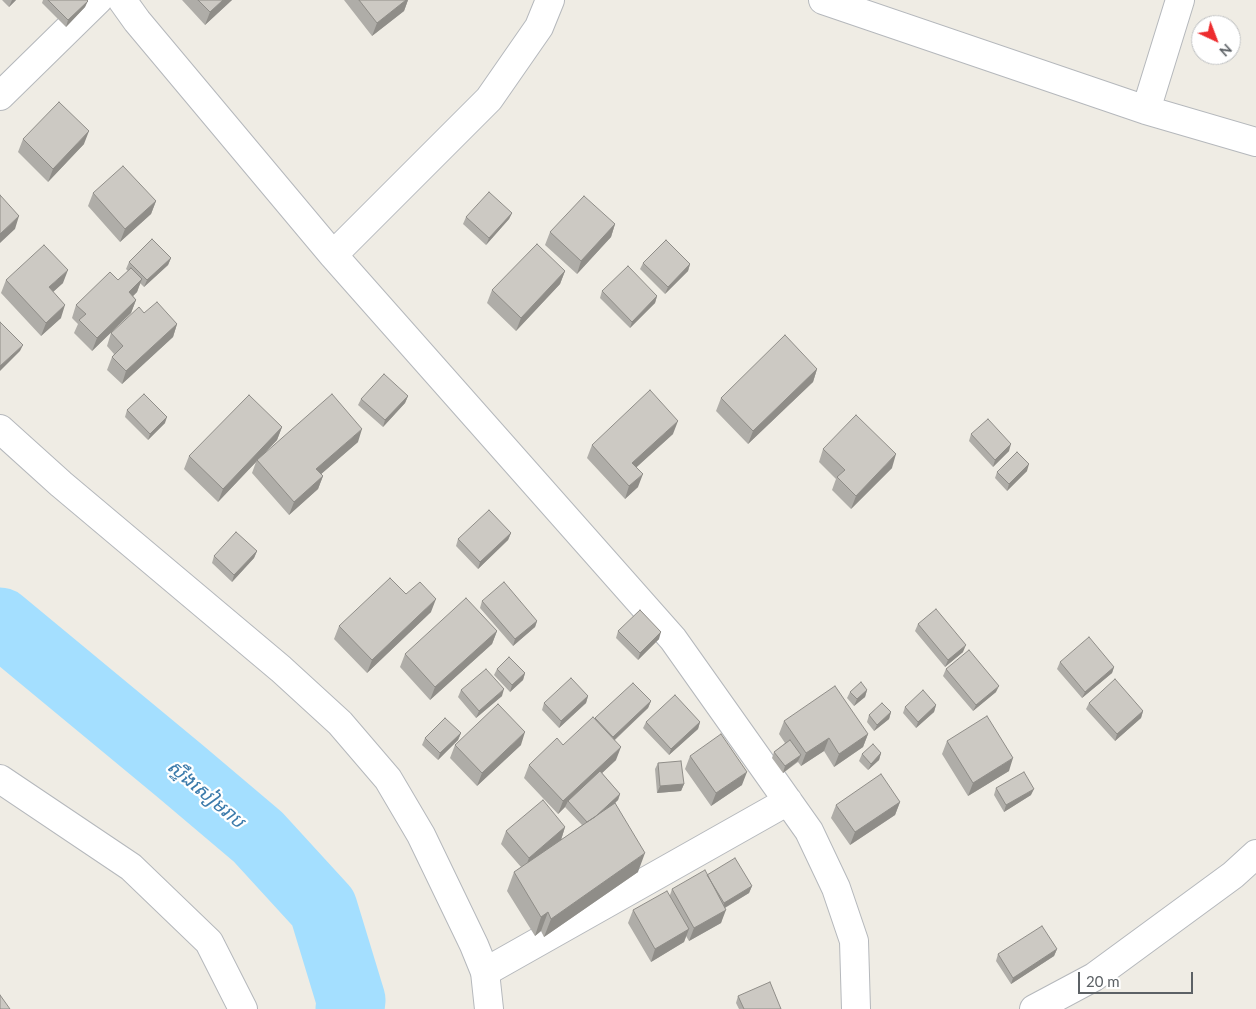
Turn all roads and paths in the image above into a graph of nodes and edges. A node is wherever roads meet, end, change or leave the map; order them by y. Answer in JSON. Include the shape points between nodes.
{"nodes":[{"id":1,"x":98,"y":0,"type":"edge"},
{"id":2,"x":122,"y":0,"type":"edge"},
{"id":3,"x":550,"y":0,"type":"edge"},
{"id":4,"x":823,"y":0,"type":"edge"},
{"id":5,"x":1180,"y":0,"type":"edge"},
{"id":6,"x":0,"y":96,"type":"edge"},
{"id":7,"x":1146,"y":110,"type":"junction"},
{"id":8,"x":1256,"y":142,"type":"edge"},
{"id":9,"x":333,"y":255,"type":"junction"},
{"id":10,"x":0,"y":430,"type":"edge"},
{"id":11,"x":0,"y":779,"type":"edge"},
{"id":12,"x":788,"y":801,"type":"junction"},
{"id":13,"x":1256,"y":854,"type":"edge"},
{"id":14,"x":485,"y":972,"type":"junction"},
{"id":15,"x":244,"y":1009,"type":"edge"},
{"id":16,"x":489,"y":1009,"type":"edge"},
{"id":17,"x":856,"y":1009,"type":"edge"},
{"id":18,"x":1034,"y":1009,"type":"edge"}],
"edges":[{"from":1,"to":6,"type":"street"},
{"from":2,"to":9,"type":"street"},
{"from":3,"to":9,"type":"street","via":[[539,26],[489,99]]},
{"from":4,"to":7,"type":"street"},
{"from":5,"to":7,"type":"street"},
{"from":7,"to":8,"type":"street"},
{"from":9,"to":12,"type":"street","via":[[673,639]]},
{"from":10,"to":14,"type":"street","via":[[340,723],[388,779],[421,835]]},
{"from":11,"to":15,"type":"street","via":[[131,867],[209,942]]},
{"from":12,"to":14,"type":"street"},
{"from":12,"to":17,"type":"street","via":[[809,831],[836,888],[854,941]]},
{"from":13,"to":18,"type":"street","via":[[1094,977]]},
{"from":14,"to":16,"type":"street"}]}
